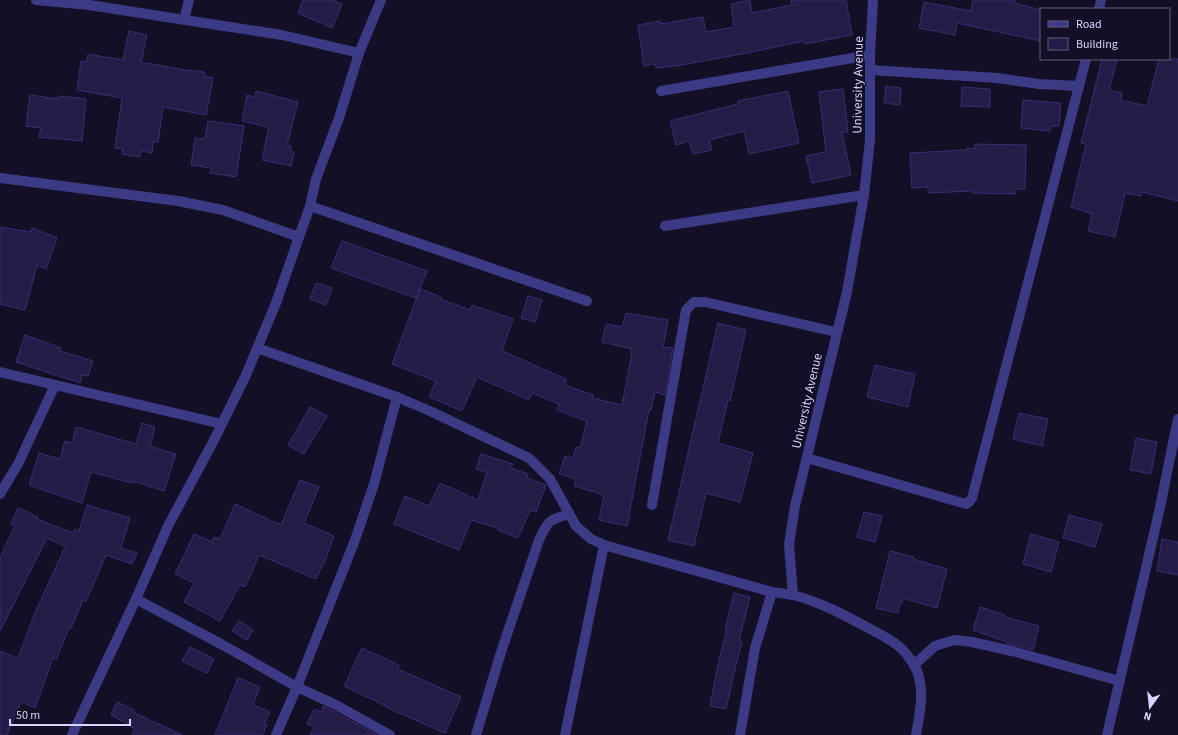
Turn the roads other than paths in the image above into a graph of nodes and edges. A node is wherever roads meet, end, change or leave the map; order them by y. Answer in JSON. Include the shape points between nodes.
{"nodes":[{"id":1,"x":36,"y":0,"type":"edge"},
{"id":2,"x":189,"y":0,"type":"edge"},
{"id":3,"x":381,"y":0,"type":"edge"},
{"id":4,"x":873,"y":0,"type":"edge"},
{"id":5,"x":184,"y":20,"type":"junction"},
{"id":6,"x":359,"y":53,"type":"junction"},
{"id":7,"x":870,"y":55,"type":"junction"},
{"id":8,"x":1086,"y":60,"type":"edge"},
{"id":9,"x":871,"y":70,"type":"junction"},
{"id":10,"x":1078,"y":86,"type":"junction"},
{"id":11,"x":661,"y":91,"type":"dead end"},
{"id":12,"x":0,"y":178,"type":"edge"},
{"id":13,"x":864,"y":195,"type":"junction"},
{"id":14,"x":310,"y":206,"type":"junction"},
{"id":15,"x":665,"y":226,"type":"dead end"},
{"id":16,"x":299,"y":237,"type":"junction"},
{"id":17,"x":587,"y":301,"type":"dead end"},
{"id":18,"x":836,"y":332,"type":"junction"},
{"id":19,"x":257,"y":348,"type":"junction"},
{"id":20,"x":0,"y":372,"type":"edge"},
{"id":21,"x":55,"y":385,"type":"junction"},
{"id":22,"x":397,"y":397,"type":"junction"},
{"id":23,"x":1178,"y":419,"type":"edge"},
{"id":24,"x":222,"y":424,"type":"junction"},
{"id":25,"x":807,"y":458,"type":"junction"},
{"id":26,"x":0,"y":494,"type":"edge"},
{"id":27,"x":652,"y":506,"type":"dead end"},
{"id":28,"x":569,"y":514,"type":"junction"},
{"id":29,"x":604,"y":545,"type":"junction"},
{"id":30,"x":772,"y":592,"type":"junction"},
{"id":31,"x":793,"y":596,"type":"junction"},
{"id":32,"x":136,"y":599,"type":"junction"},
{"id":33,"x":914,"y":665,"type":"junction"},
{"id":34,"x":1120,"y":681,"type":"junction"},
{"id":35,"x":297,"y":687,"type":"junction"},
{"id":36,"x":72,"y":735,"type":"edge"},
{"id":37,"x":276,"y":735,"type":"edge"},
{"id":38,"x":390,"y":735,"type":"edge"},
{"id":39,"x":476,"y":735,"type":"edge"},
{"id":40,"x":565,"y":735,"type":"edge"},
{"id":41,"x":740,"y":735,"type":"edge"},
{"id":42,"x":916,"y":735,"type":"edge"},
{"id":43,"x":1107,"y":735,"type":"edge"}],
"edges":[{"from":1,"to":5,"type":"street","via":[[89,5]]},
{"from":2,"to":5,"type":"street"},
{"from":3,"to":6,"type":"street"},
{"from":4,"to":7,"type":"street","name":"University Avenue"},
{"from":5,"to":6,"type":"street","via":[[282,35]]},
{"from":6,"to":14,"type":"street","via":[[316,178]]},
{"from":7,"to":9,"type":"street","name":"University Avenue"},
{"from":7,"to":11,"type":"street"},
{"from":8,"to":10,"type":"street"},
{"from":9,"to":10,"type":"street"},
{"from":9,"to":13,"type":"street","name":"University Avenue","via":[[870,140]]},
{"from":10,"to":25,"type":"street","via":[[972,498],[966,504]]},
{"from":12,"to":16,"type":"street","via":[[178,201],[223,210]]},
{"from":13,"to":15,"type":"street"},
{"from":13,"to":18,"type":"street","name":"University Avenue","via":[[847,292]]},
{"from":14,"to":16,"type":"street"},
{"from":14,"to":17,"type":"street"},
{"from":16,"to":19,"type":"street"},
{"from":18,"to":25,"type":"street","name":"University Avenue"},
{"from":18,"to":27,"type":"street","via":[[705,302],[694,302],[686,310]]},
{"from":19,"to":22,"type":"street"},
{"from":19,"to":24,"type":"street"},
{"from":20,"to":21,"type":"street"},
{"from":21,"to":24,"type":"street"},
{"from":21,"to":26,"type":"street","via":[[18,464]]},
{"from":22,"to":28,"type":"street","via":[[529,458],[550,479]]},
{"from":22,"to":35,"type":"street","via":[[370,498]]},
{"from":23,"to":34,"type":"street"},
{"from":24,"to":32,"type":"street","via":[[168,526]]},
{"from":25,"to":31,"type":"street","name":"University Avenue","via":[[789,544]]},
{"from":28,"to":29,"type":"street","via":[[576,526],[591,539]]},
{"from":28,"to":39,"type":"street","via":[[552,519],[538,540]]},
{"from":29,"to":30,"type":"street"},
{"from":29,"to":40,"type":"street"},
{"from":30,"to":31,"type":"street"},
{"from":30,"to":41,"type":"street","via":[[755,648]]},
{"from":31,"to":33,"type":"street","via":[[805,598],[886,637],[902,649]]},
{"from":32,"to":35,"type":"street"},
{"from":32,"to":36,"type":"street"},
{"from":33,"to":34,"type":"street","via":[[935,646],[954,640],[1012,651]]},
{"from":33,"to":42,"type":"street","via":[[919,677],[921,694]]},
{"from":34,"to":43,"type":"street"},
{"from":35,"to":37,"type":"street"},
{"from":35,"to":38,"type":"street"}]}
